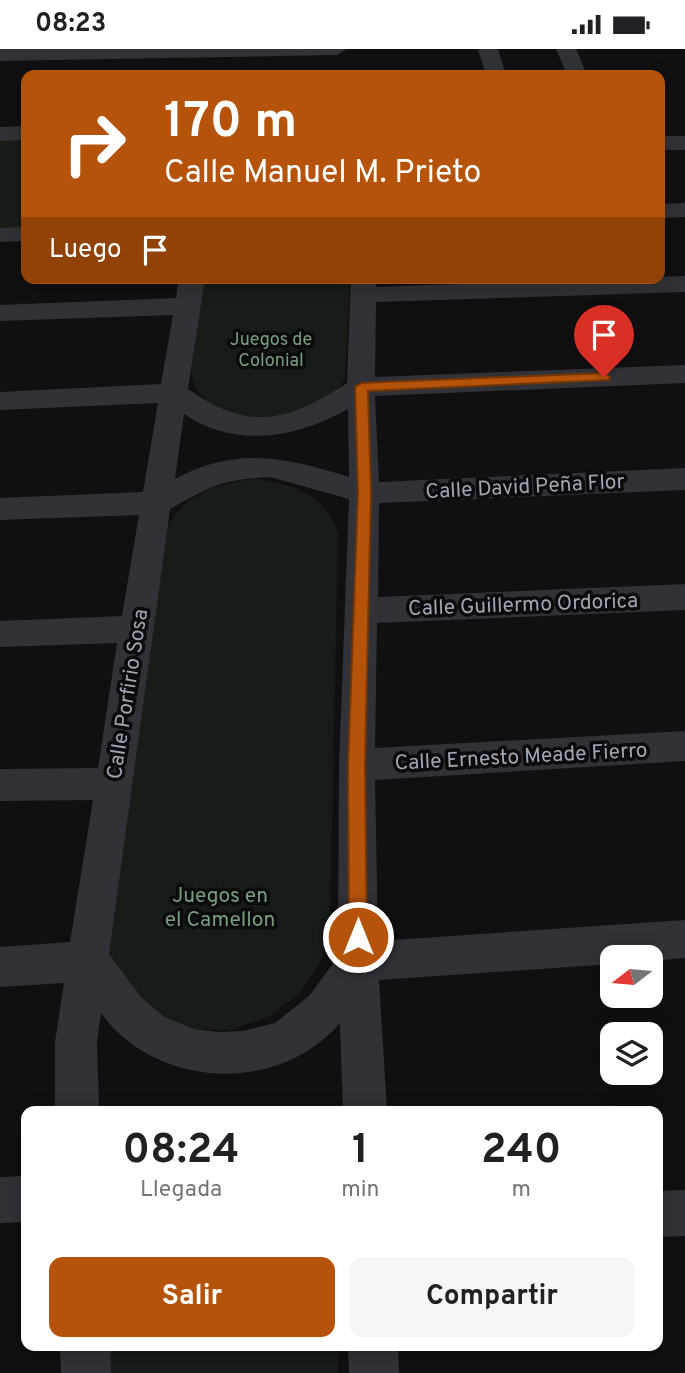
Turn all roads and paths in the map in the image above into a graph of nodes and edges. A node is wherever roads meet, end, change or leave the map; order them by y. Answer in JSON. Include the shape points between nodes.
{"nodes":[{"id":1,"x":328,"y":49,"type":"edge"},
{"id":2,"x":337,"y":49,"type":"edge"},
{"id":3,"x":488,"y":49,"type":"edge"},
{"id":4,"x":566,"y":49,"type":"edge"},
{"id":5,"x":0,"y":55,"type":"edge"},
{"id":6,"x":336,"y":70,"type":"edge"},
{"id":7,"x":494,"y":70,"type":"edge"},
{"id":8,"x":575,"y":70,"type":"edge"},
{"id":9,"x":21,"y":133,"type":"edge"},
{"id":10,"x":0,"y":134,"type":"edge"},
{"id":11,"x":685,"y":142,"type":"edge"},
{"id":12,"x":665,"y":143,"type":"edge"},
{"id":13,"x":685,"y":210,"type":"edge"},
{"id":14,"x":665,"y":211,"type":"edge"},
{"id":15,"x":21,"y":234,"type":"edge"},
{"id":16,"x":0,"y":235,"type":"edge"},
{"id":17,"x":191,"y":284,"type":"edge"},
{"id":18,"x":685,"y":284,"type":"edge"},
{"id":19,"x":364,"y":287,"type":"edge"},
{"id":20,"x":188,"y":306,"type":"junction"},
{"id":21,"x":0,"y":313,"type":"edge"},
{"id":22,"x":685,"y":374,"type":"edge"},
{"id":23,"x":361,"y":387,"type":"junction"},
{"id":24,"x":175,"y":393,"type":"junction"},
{"id":25,"x":0,"y":401,"type":"edge"},
{"id":26,"x":685,"y":479,"type":"edge"},
{"id":27,"x":364,"y":493,"type":"junction"},
{"id":28,"x":156,"y":502,"type":"junction"},
{"id":29,"x":0,"y":509,"type":"edge"},
{"id":30,"x":685,"y":597,"type":"edge"},
{"id":31,"x":361,"y":611,"type":"junction"},
{"id":32,"x":136,"y":629,"type":"junction"},
{"id":33,"x":0,"y":634,"type":"edge"},
{"id":34,"x":685,"y":746,"type":"edge"},
{"id":35,"x":357,"y":765,"type":"junction"},
{"id":36,"x":113,"y":784,"type":"junction"},
{"id":37,"x":0,"y":785,"type":"edge"},
{"id":38,"x":685,"y":939,"type":"edge"},
{"id":39,"x":90,"y":961,"type":"junction"},
{"id":40,"x":358,"y":962,"type":"junction"},
{"id":41,"x":0,"y":967,"type":"edge"},
{"id":42,"x":77,"y":1106,"type":"edge"},
{"id":43,"x":365,"y":1106,"type":"edge"},
{"id":44,"x":21,"y":1199,"type":"edge"},
{"id":45,"x":0,"y":1200,"type":"edge"},
{"id":46,"x":685,"y":1213,"type":"edge"},
{"id":47,"x":663,"y":1214,"type":"edge"},
{"id":48,"x":85,"y":1351,"type":"edge"},
{"id":49,"x":373,"y":1351,"type":"edge"},
{"id":50,"x":86,"y":1373,"type":"edge"},
{"id":51,"x":374,"y":1373,"type":"edge"}],
"edges":[{"from":1,"to":2,"type":"street"},
{"from":1,"to":5,"type":"street"},
{"from":1,"to":6,"type":"street"},
{"from":3,"to":7,"type":"street"},
{"from":4,"to":8,"type":"street"},
{"from":9,"to":10,"type":"street"},
{"from":11,"to":12,"type":"street"},
{"from":13,"to":14,"type":"street"},
{"from":15,"to":16,"type":"street"},
{"from":17,"to":20,"type":"street","name":"Calle Porfirio Sosa"},
{"from":18,"to":19,"type":"street"},
{"from":19,"to":23,"type":"street"},
{"from":20,"to":21,"type":"street"},
{"from":20,"to":24,"type":"street","name":"Calle Porfirio Sosa"},
{"from":22,"to":23,"type":"street"},
{"from":23,"to":24,"type":"street","via":[[335,406],[301,421],[273,425],[217,420]]},
{"from":23,"to":27,"type":"street"},
{"from":24,"to":25,"type":"street"},
{"from":24,"to":28,"type":"street","name":"Calle Porfirio Sosa"},
{"from":26,"to":27,"type":"street","name":"Calle David Peña Flor"},
{"from":27,"to":28,"type":"street","via":[[270,467],[205,476]]},
{"from":27,"to":31,"type":"street"},
{"from":28,"to":29,"type":"street"},
{"from":28,"to":32,"type":"street","name":"Calle Porfirio Sosa"},
{"from":30,"to":31,"type":"street","name":"Calle Guillermo Ordorica"},
{"from":31,"to":35,"type":"street"},
{"from":32,"to":33,"type":"street"},
{"from":32,"to":36,"type":"street","name":"Calle Porfirio Sosa"},
{"from":34,"to":35,"type":"street","name":"Calle Ernesto Meade Fierro"},
{"from":35,"to":40,"type":"street"},
{"from":36,"to":37,"type":"street"},
{"from":36,"to":39,"type":"street","name":"Calle Porfirio Sosa"},
{"from":38,"to":40,"type":"street"},
{"from":39,"to":40,"type":"street","via":[[132,1019],[169,1044],[206,1054],[280,1042],[306,1027],[330,1006]]},
{"from":39,"to":41,"type":"street"},
{"from":39,"to":42,"type":"street","name":"Calle Porfirio Sosa","via":[[76,1042]]},
{"from":40,"to":43,"type":"street"},
{"from":44,"to":45,"type":"street"},
{"from":46,"to":47,"type":"street"},
{"from":48,"to":50,"type":"street"},
{"from":49,"to":51,"type":"street"}]}
